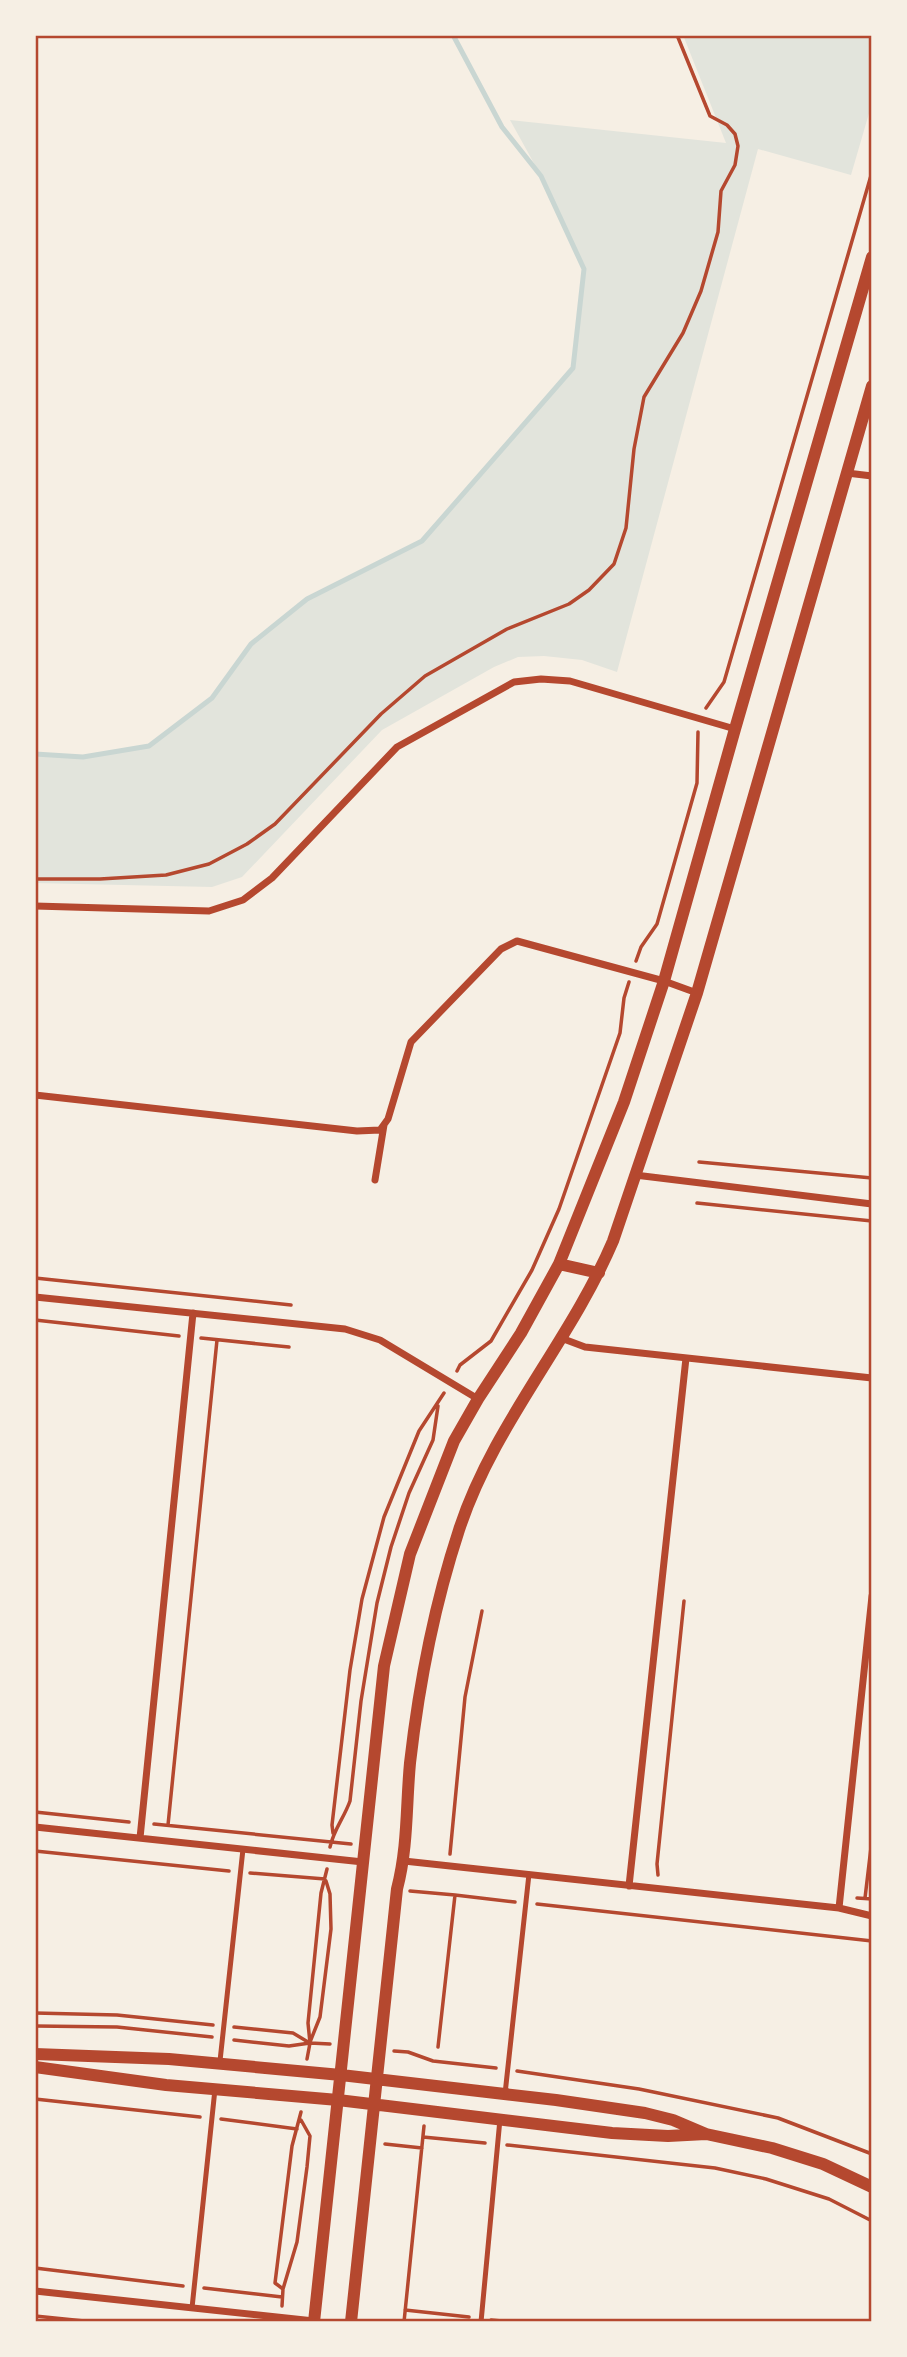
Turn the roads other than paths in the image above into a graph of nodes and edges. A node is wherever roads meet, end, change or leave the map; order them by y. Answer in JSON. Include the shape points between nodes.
{"nodes":[{"id":1,"x":872,"y":257,"type":"edge"},
{"id":2,"x":872,"y":386,"type":"edge"},
{"id":3,"x":847,"y":473,"type":"junction"},
{"id":4,"x":872,"y":476,"type":"edge"},
{"id":5,"x":735,"y":729,"type":"junction"},
{"id":6,"x":35,"y":906,"type":"edge"},
{"id":7,"x":664,"y":981,"type":"junction"},
{"id":8,"x":697,"y":993,"type":"junction"},
{"id":9,"x":35,"y":1095,"type":"edge"},
{"id":10,"x":384,"y":1124,"type":"junction"},
{"id":11,"x":635,"y":1175,"type":"junction"},
{"id":12,"x":375,"y":1180,"type":"dead end"},
{"id":13,"x":872,"y":1203,"type":"edge"},
{"id":14,"x":559,"y":1264,"type":"junction"},
{"id":15,"x":599,"y":1273,"type":"junction"},
{"id":16,"x":35,"y":1297,"type":"edge"},
{"id":17,"x":193,"y":1313,"type":"junction"},
{"id":18,"x":561,"y":1338,"type":"junction"},
{"id":19,"x":685,"y":1357,"type":"junction"},
{"id":20,"x":872,"y":1378,"type":"edge"},
{"id":21,"x":478,"y":1398,"type":"junction"},
{"id":22,"x":872,"y":1596,"type":"edge"},
{"id":23,"x":35,"y":1827,"type":"edge"},
{"id":24,"x":140,"y":1838,"type":"junction"},
{"id":25,"x":243,"y":1849,"type":"junction"},
{"id":26,"x":404,"y":1861,"type":"junction"},
{"id":27,"x":363,"y":1862,"type":"junction"},
{"id":28,"x":529,"y":1874,"type":"junction"},
{"id":29,"x":629,"y":1886,"type":"junction"},
{"id":30,"x":839,"y":1908,"type":"junction"},
{"id":31,"x":872,"y":1916,"type":"edge"},
{"id":32,"x":35,"y":2054,"type":"edge"},
{"id":33,"x":219,"y":2064,"type":"junction"},
{"id":34,"x":35,"y":2067,"type":"edge"},
{"id":35,"x":341,"y":2075,"type":"junction"},
{"id":36,"x":377,"y":2079,"type":"junction"},
{"id":37,"x":215,"y":2089,"type":"junction"},
{"id":38,"x":505,"y":2094,"type":"junction"},
{"id":39,"x":338,"y":2100,"type":"junction"},
{"id":40,"x":374,"y":2105,"type":"junction"},
{"id":41,"x":500,"y":2119,"type":"junction"},
{"id":42,"x":706,"y":2134,"type":"junction"},
{"id":43,"x":872,"y":2187,"type":"edge"},
{"id":44,"x":35,"y":2291,"type":"edge"},
{"id":45,"x":192,"y":2308,"type":"junction"},
{"id":46,"x":481,"y":2320,"type":"edge"},
{"id":47,"x":314,"y":2322,"type":"edge"},
{"id":48,"x":351,"y":2322,"type":"edge"}],
"edges":[{"from":1,"to":5,"type":"street"},
{"from":2,"to":3,"type":"street"},
{"from":3,"to":4,"type":"street"},
{"from":3,"to":8,"type":"street"},
{"from":5,"to":6,"type":"street","via":[[570,681],[513,682],[397,747],[272,878],[243,900],[209,911]]},
{"from":5,"to":7,"type":"street"},
{"from":7,"to":8,"type":"street"},
{"from":7,"to":10,"type":"street","via":[[517,941],[501,949],[411,1042]]},
{"from":7,"to":14,"type":"street","via":[[624,1102]]},
{"from":8,"to":11,"type":"street"},
{"from":9,"to":10,"type":"street","via":[[357,1131],[380,1130]]},
{"from":10,"to":12,"type":"street"},
{"from":11,"to":13,"type":"street"},
{"from":11,"to":15,"type":"street"},
{"from":14,"to":15,"type":"street"},
{"from":14,"to":21,"type":"street"},
{"from":15,"to":18,"type":"street"},
{"from":16,"to":17,"type":"street"},
{"from":17,"to":21,"type":"street","via":[[345,1329],[380,1340]]},
{"from":17,"to":24,"type":"street"},
{"from":18,"to":19,"type":"street","via":[[585,1347]]},
{"from":18,"to":26,"type":"street","via":[[483,1470],[446,1572],[420,1682]]},
{"from":19,"to":20,"type":"street"},
{"from":19,"to":29,"type":"street"},
{"from":21,"to":27,"type":"street","via":[[432,1492],[398,1600],[384,1666]]},
{"from":22,"to":30,"type":"street"},
{"from":23,"to":24,"type":"street"},
{"from":24,"to":25,"type":"street"},
{"from":25,"to":27,"type":"street"},
{"from":25,"to":33,"type":"lane"},
{"from":26,"to":28,"type":"street"},
{"from":26,"to":36,"type":"street","via":[[397,1889]]},
{"from":27,"to":35,"type":"street"},
{"from":28,"to":29,"type":"street"},
{"from":28,"to":38,"type":"lane"},
{"from":29,"to":30,"type":"street"},
{"from":30,"to":31,"type":"street"},
{"from":32,"to":33,"type":"street"},
{"from":33,"to":35,"type":"street"},
{"from":34,"to":37,"type":"street"},
{"from":35,"to":36,"type":"street"},
{"from":35,"to":39,"type":"street"},
{"from":36,"to":38,"type":"street"},
{"from":36,"to":40,"type":"street"},
{"from":37,"to":39,"type":"street"},
{"from":37,"to":45,"type":"lane"},
{"from":38,"to":42,"type":"street","via":[[645,2113]]},
{"from":39,"to":40,"type":"street"},
{"from":39,"to":47,"type":"street"},
{"from":40,"to":41,"type":"street"},
{"from":40,"to":48,"type":"street"},
{"from":41,"to":42,"type":"street","via":[[642,2135]]},
{"from":41,"to":46,"type":"lane"},
{"from":42,"to":43,"type":"street","via":[[823,2164]]},
{"from":44,"to":45,"type":"street"},
{"from":45,"to":47,"type":"street"}]}
